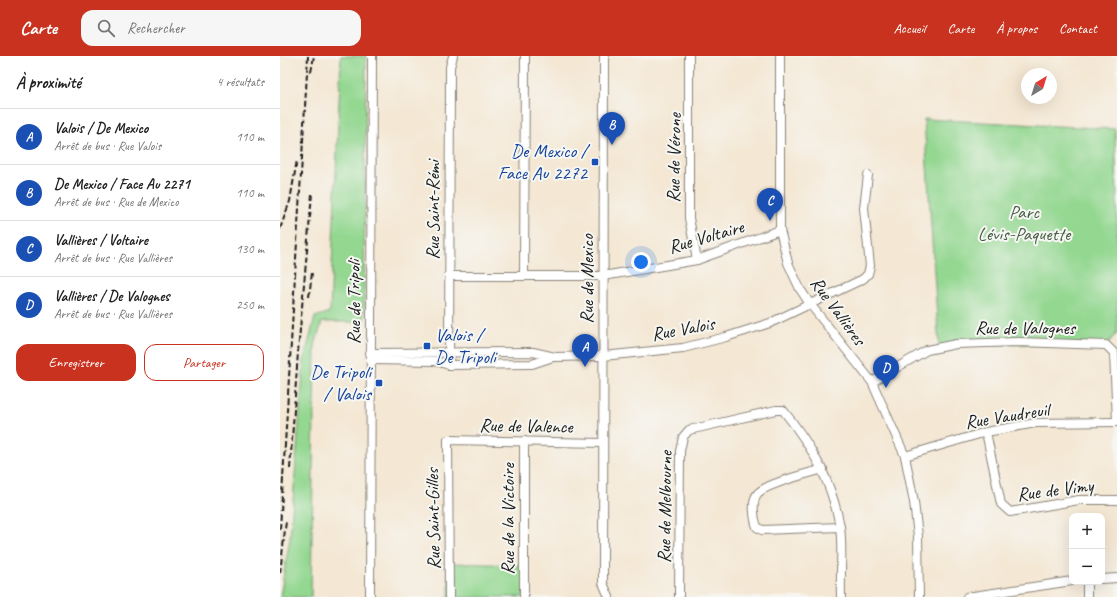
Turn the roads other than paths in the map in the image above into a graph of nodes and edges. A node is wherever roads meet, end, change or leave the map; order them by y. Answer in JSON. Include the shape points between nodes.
{"nodes":[{"id":1,"x":372,"y":56,"type":"edge"},
{"id":2,"x":453,"y":56,"type":"edge"},
{"id":3,"x":525,"y":56,"type":"edge"},
{"id":4,"x":604,"y":56,"type":"edge"},
{"id":5,"x":689,"y":56,"type":"edge"},
{"id":6,"x":780,"y":56,"type":"edge"},
{"id":7,"x":868,"y":175,"type":"dead end"},
{"id":8,"x":780,"y":230,"type":"junction"},
{"id":9,"x":697,"y":260,"type":"junction"},
{"id":10,"x":449,"y":276,"type":"junction"},
{"id":11,"x":524,"y":276,"type":"junction"},
{"id":12,"x":604,"y":276,"type":"junction"},
{"id":13,"x":810,"y":304,"type":"junction"},
{"id":14,"x":449,"y":352,"type":"junction"},
{"id":15,"x":370,"y":356,"type":"junction"},
{"id":16,"x":603,"y":356,"type":"junction"},
{"id":17,"x":555,"y":357,"type":"junction"},
{"id":18,"x":449,"y":365,"type":"junction"},
{"id":19,"x":872,"y":382,"type":"junction"},
{"id":20,"x":1117,"y":422,"type":"edge"},
{"id":21,"x":986,"y":432,"type":"junction"},
{"id":22,"x":448,"y":440,"type":"joint"},
{"id":23,"x":524,"y":442,"type":"junction"},
{"id":24,"x":603,"y":443,"type":"junction"},
{"id":25,"x":904,"y":456,"type":"junction"},
{"id":26,"x":823,"y":469,"type":"junction"},
{"id":27,"x":1117,"y":500,"type":"edge"},
{"id":28,"x":840,"y":527,"type":"junction"},
{"id":29,"x":1117,"y":578,"type":"edge"},
{"id":30,"x":1105,"y":579,"type":"edge"},
{"id":31,"x":1069,"y":582,"type":"edge"},
{"id":32,"x":1087,"y":585,"type":"edge"},
{"id":33,"x":1008,"y":593,"type":"edge"},
{"id":34,"x":370,"y":597,"type":"edge"},
{"id":35,"x":449,"y":597,"type":"edge"},
{"id":36,"x":524,"y":597,"type":"edge"},
{"id":37,"x":609,"y":597,"type":"edge"},
{"id":38,"x":678,"y":597,"type":"edge"},
{"id":39,"x":841,"y":597,"type":"edge"},
{"id":40,"x":919,"y":597,"type":"edge"},
{"id":41,"x":967,"y":597,"type":"edge"},
{"id":42,"x":1087,"y":597,"type":"edge"}],
"edges":[{"from":1,"to":15,"type":"street","name":"Rue de Tripoli"},
{"from":2,"to":10,"type":"street","name":"Rue Saint-Rémi","via":[[450,67]]},
{"from":3,"to":11,"type":"street"},
{"from":4,"to":12,"type":"street","name":"Rue de Mexico"},
{"from":5,"to":9,"type":"street","name":"Rue de Vérone","via":[[689,218]]},
{"from":6,"to":8,"type":"street","name":"Rue Vallières"},
{"from":7,"to":13,"type":"street","name":"Rue Valois","via":[[864,208],[870,266],[868,274],[863,280]]},
{"from":8,"to":9,"type":"street","name":"Rue Voltaire"},
{"from":8,"to":13,"type":"street","name":"Rue Vallières","via":[[788,263]]},
{"from":9,"to":12,"type":"street","name":"Rue Voltaire"},
{"from":10,"to":11,"type":"street","name":"Rue Voltaire"},
{"from":10,"to":14,"type":"street","name":"Rue Saint-Rémi"},
{"from":11,"to":12,"type":"street","name":"Rue Voltaire"},
{"from":12,"to":16,"type":"street","name":"Rue de Mexico"},
{"from":13,"to":16,"type":"street","name":"Rue Valois","via":[[770,323],[683,348]]},
{"from":13,"to":19,"type":"street","name":"Rue Vallières"},
{"from":14,"to":15,"type":"street","name":"Rue Valois"},
{"from":14,"to":17,"type":"street","name":"Rue Valois","via":[[533,352]]},
{"from":14,"to":18,"type":"street","name":"Rue Saint-Rémi"},
{"from":15,"to":18,"type":"street","name":"Rue Valois","via":[[435,361]]},
{"from":15,"to":34,"type":"street","name":"Rue de Tripoli"},
{"from":16,"to":17,"type":"street","name":"Rue Valois"},
{"from":16,"to":24,"type":"street","name":"Rue de Mexico"},
{"from":17,"to":18,"type":"street","name":"Rue Valois","via":[[532,364]]},
{"from":19,"to":20,"type":"street","name":"Rue de Valognes","via":[[927,350],[956,344],[1018,342],[1106,345],[1114,353]]},
{"from":19,"to":25,"type":"street","name":"Rue Vallières"},
{"from":20,"to":21,"type":"street","name":"Rue Vaudreuil","via":[[1036,423]]},
{"from":21,"to":25,"type":"street","name":"Rue Vaudreuil"},
{"from":21,"to":27,"type":"street","name":"Rue de Vimy","via":[[1001,504],[1010,512],[1079,500]]},
{"from":22,"to":23,"type":"street","name":"Rue de Valence"},
{"from":22,"to":35,"type":"street","name":"Rue Saint-Gilles"},
{"from":23,"to":24,"type":"street","name":"Rue de Valence"},
{"from":23,"to":36,"type":"street","name":"Rue de la Victoire"},
{"from":24,"to":37,"type":"street","name":"Rue de Mexico","via":[[603,583]]},
{"from":25,"to":40,"type":"street","name":"Rue Vallières","via":[[918,536]]},
{"from":26,"to":28,"type":"street","name":"Rue de Melbourne"},
{"from":26,"to":28,"type":"street","via":[[766,488],[757,494],[754,499],[754,521],[762,530]]},
{"from":26,"to":38,"type":"street","name":"Rue de Melbourne","via":[[803,435],[783,410],[689,430],[683,437],[680,451]]},
{"from":28,"to":39,"type":"street","name":"Rue de Melbourne"},
{"from":29,"to":30,"type":"street"},
{"from":31,"to":33,"type":"street"},
{"from":32,"to":42,"type":"street"},
{"from":33,"to":41,"type":"street"}]}
